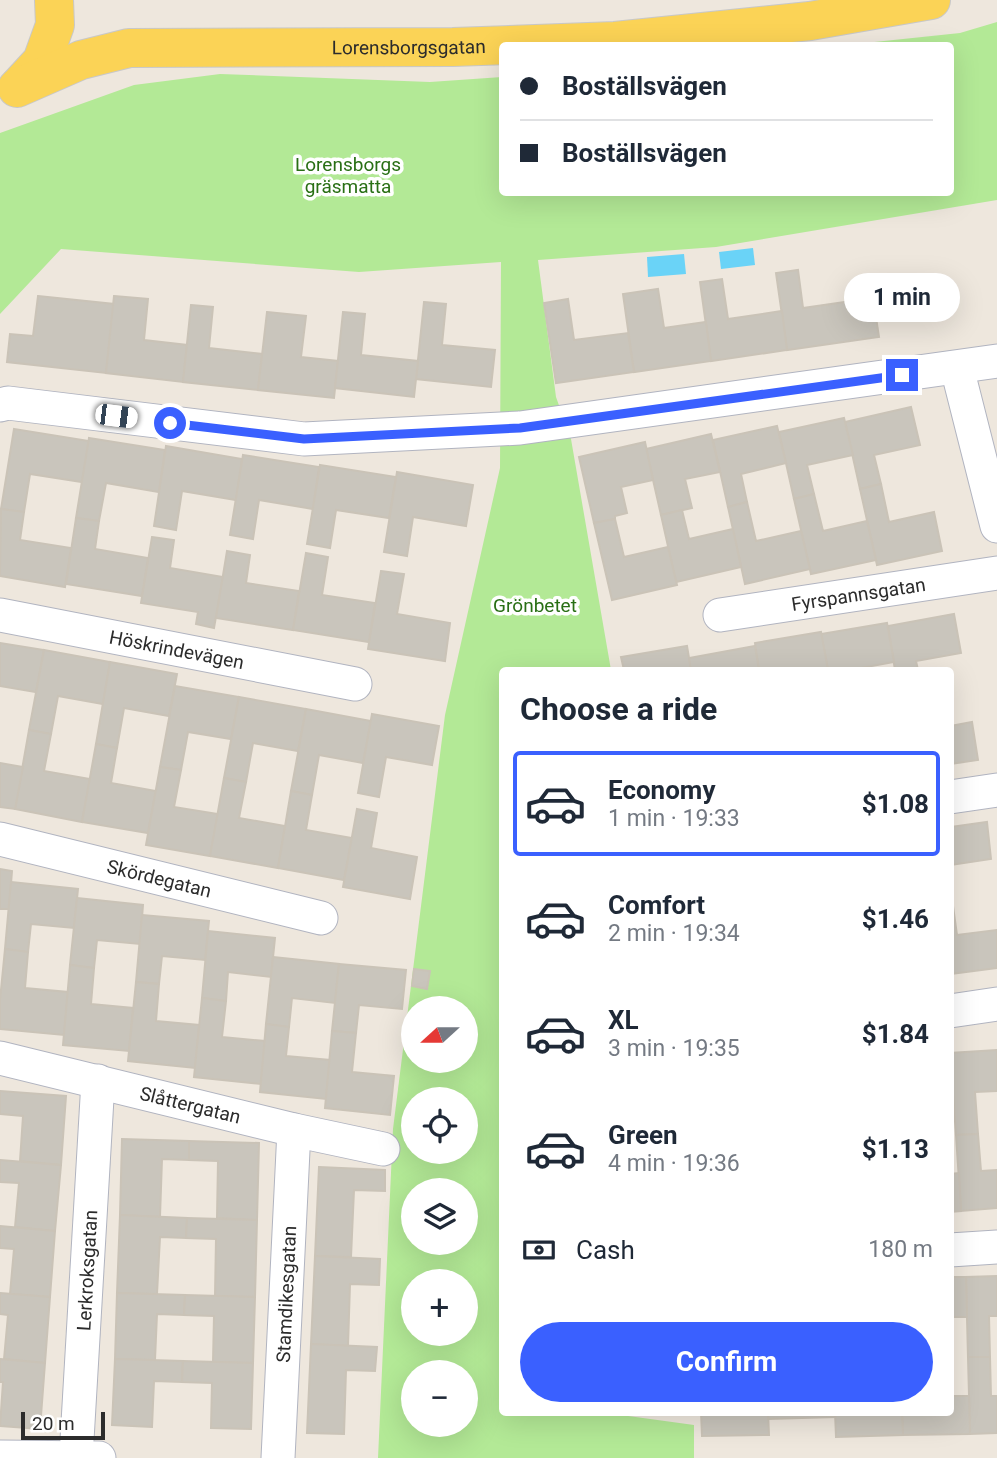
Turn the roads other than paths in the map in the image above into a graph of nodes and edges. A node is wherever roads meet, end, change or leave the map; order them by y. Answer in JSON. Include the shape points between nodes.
{"nodes":[{"id":1,"x":54,"y":0,"type":"edge"},
{"id":2,"x":931,"y":0,"type":"edge"},
{"id":3,"x":588,"y":42,"type":"edge"},
{"id":4,"x":499,"y":45,"type":"edge"},
{"id":5,"x":9,"y":93,"type":"edge"},
{"id":6,"x":997,"y":361,"type":"edge"},
{"id":7,"x":957,"y":368,"type":"junction"},
{"id":8,"x":0,"y":405,"type":"edge"},
{"id":9,"x":997,"y":526,"type":"edge"},
{"id":10,"x":997,"y":573,"type":"edge"},
{"id":11,"x":0,"y":615,"type":"edge"},
{"id":12,"x":720,"y":615,"type":"dead end"},
{"id":13,"x":355,"y":684,"type":"dead end"},
{"id":14,"x":997,"y":790,"type":"edge"},
{"id":15,"x":954,"y":796,"type":"edge"},
{"id":16,"x":0,"y":839,"type":"edge"},
{"id":17,"x":321,"y":918,"type":"dead end"},
{"id":18,"x":997,"y":1004,"type":"edge"},
{"id":19,"x":954,"y":1010,"type":"edge"},
{"id":20,"x":0,"y":1058,"type":"edge"},
{"id":21,"x":98,"y":1081,"type":"junction"},
{"id":22,"x":294,"y":1130,"type":"junction"},
{"id":23,"x":383,"y":1149,"type":"dead end"},
{"id":24,"x":997,"y":1247,"type":"edge"},
{"id":25,"x":954,"y":1250,"type":"edge"},
{"id":26,"x":0,"y":1457,"type":"edge"},
{"id":27,"x":76,"y":1458,"type":"edge"},
{"id":28,"x":99,"y":1458,"type":"edge"},
{"id":29,"x":278,"y":1458,"type":"edge"}],
"edges":[{"from":1,"to":5,"type":"main road","name":"Lorensborgsgatan","via":[[55,25],[42,61]]},
{"from":2,"to":3,"type":"main road","name":"Lorensborgsgatan","via":[[810,21]]},
{"from":4,"to":5,"type":"main road","name":"Lorensborgsgatan","via":[[129,48],[81,60]]},
{"from":6,"to":7,"type":"street"},
{"from":7,"to":8,"type":"street","via":[[520,428],[304,439]]},
{"from":7,"to":9,"type":"street"},
{"from":10,"to":12,"type":"street","name":"Fyrspannsgatan"},
{"from":11,"to":13,"type":"street","name":"Höskrindevägen"},
{"from":14,"to":15,"type":"street"},
{"from":16,"to":17,"type":"street","name":"Skördegatan"},
{"from":18,"to":19,"type":"street"},
{"from":20,"to":21,"type":"street","name":"Slåttergatan"},
{"from":21,"to":22,"type":"street","name":"Slåttergatan"},
{"from":21,"to":27,"type":"street","name":"Lerkroksgatan"},
{"from":22,"to":23,"type":"street","name":"Slåttergatan"},
{"from":22,"to":29,"type":"street","name":"Stamdikesgatan"},
{"from":24,"to":25,"type":"street"},
{"from":26,"to":27,"type":"street"},
{"from":27,"to":28,"type":"street"}]}
